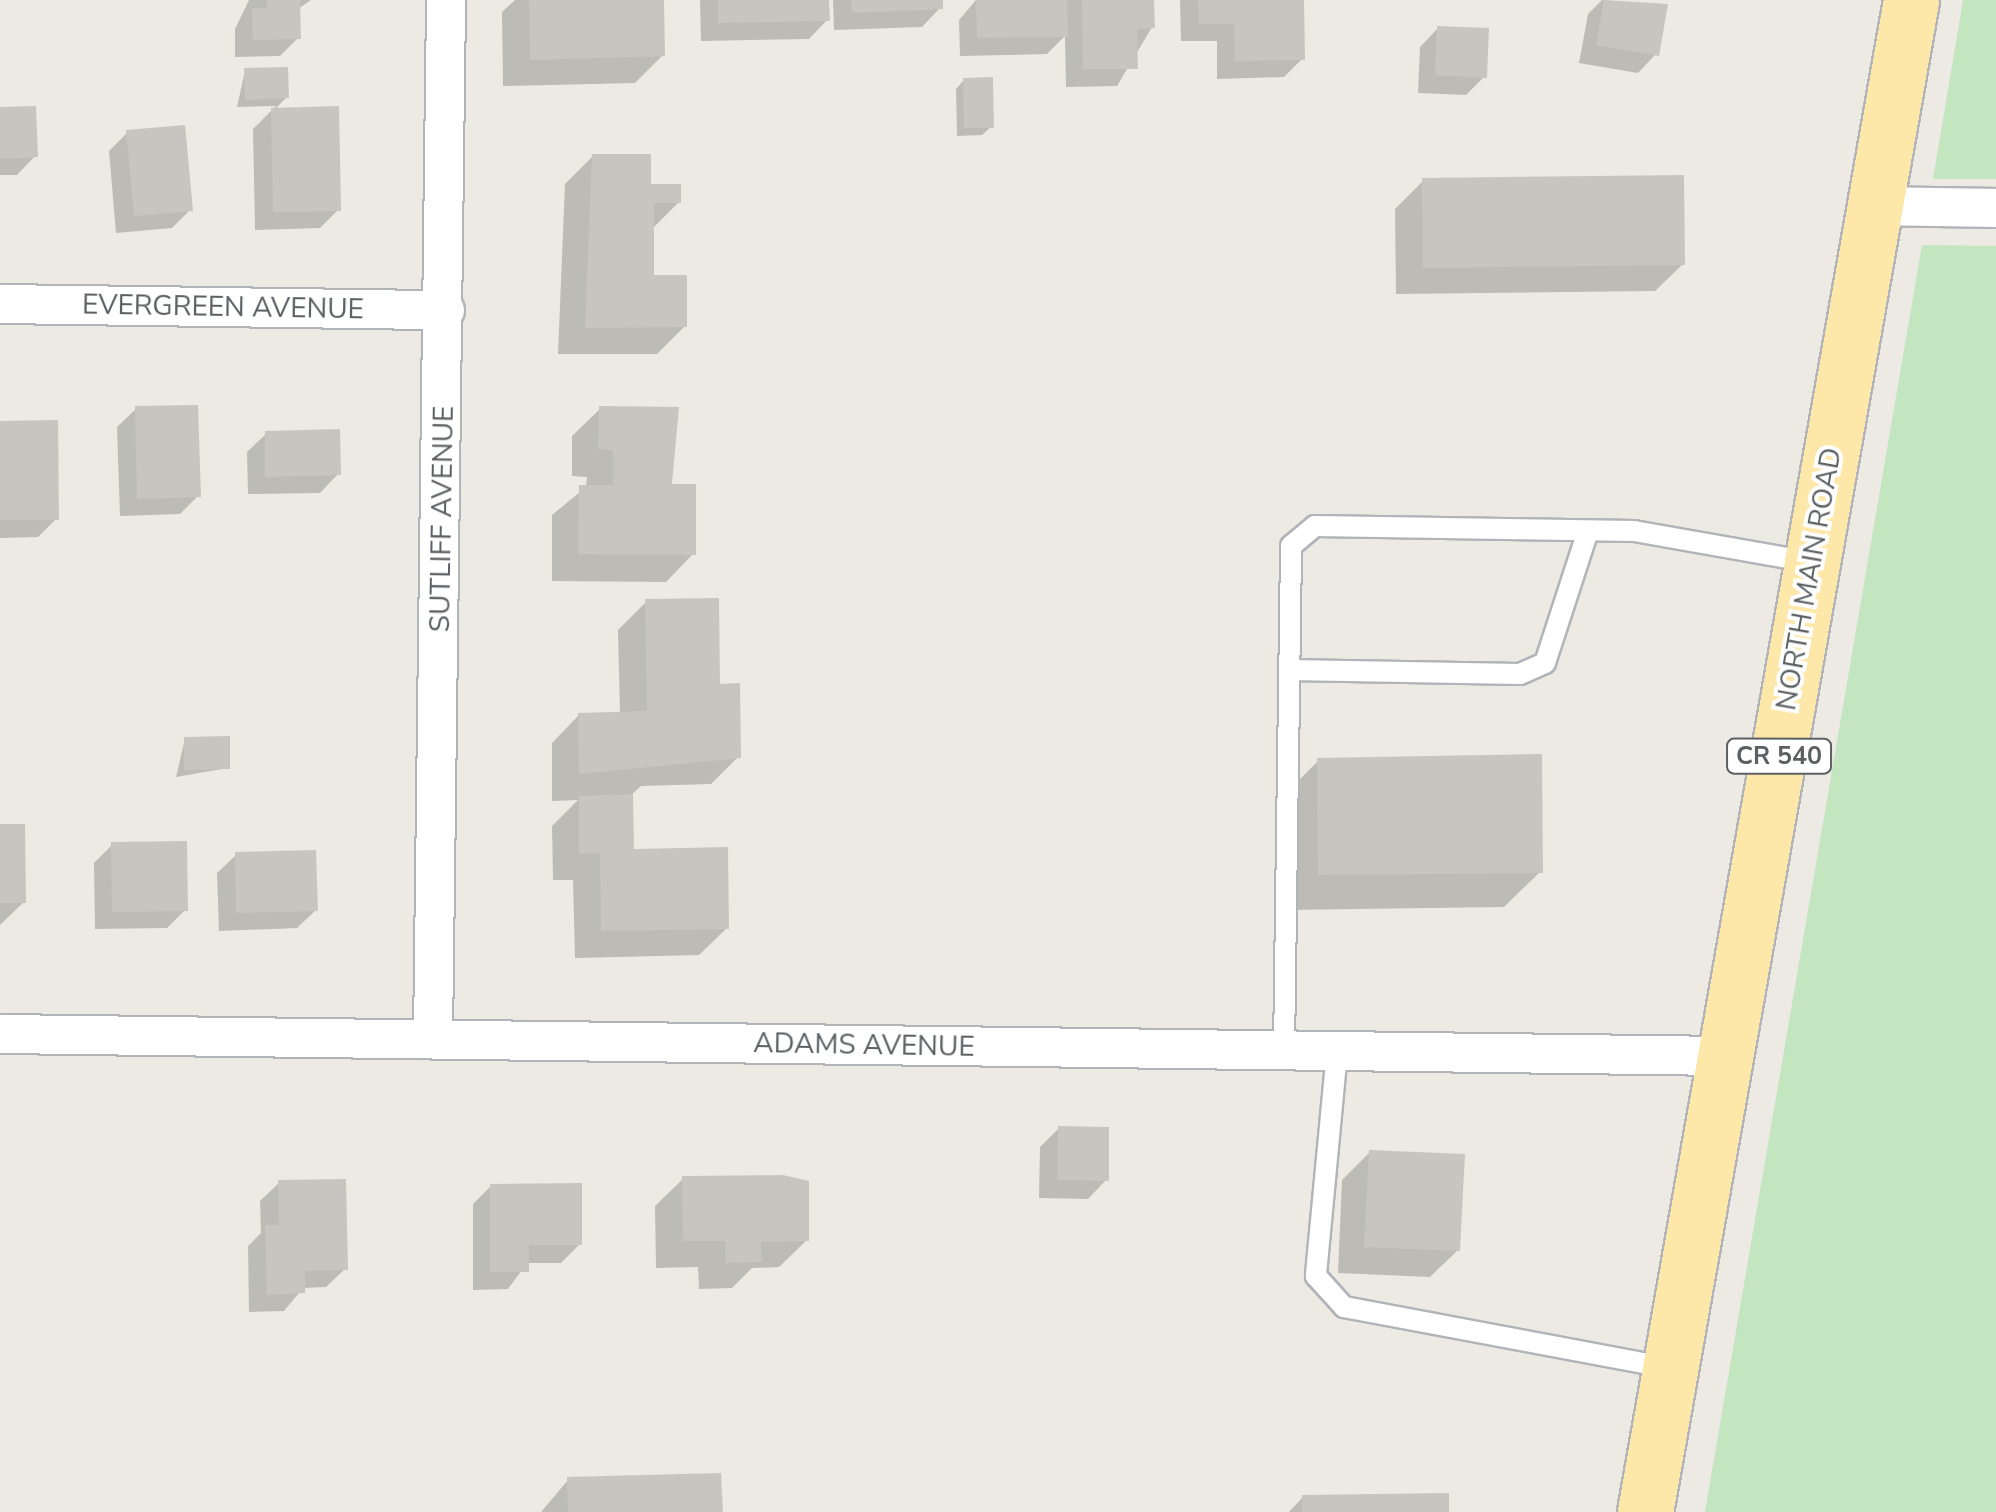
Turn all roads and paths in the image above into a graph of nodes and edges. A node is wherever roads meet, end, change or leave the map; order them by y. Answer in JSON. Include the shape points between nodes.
{"nodes":[{"id":1,"x":446,"y":0,"type":"edge"},
{"id":2,"x":1910,"y":0,"type":"edge"},
{"id":3,"x":1874,"y":206,"type":"junction"},
{"id":4,"x":1996,"y":208,"type":"edge"},
{"id":5,"x":0,"y":304,"type":"edge"},
{"id":6,"x":446,"y":310,"type":"junction"},
{"id":7,"x":1588,"y":531,"type":"junction"},
{"id":8,"x":1812,"y":562,"type":"junction"},
{"id":9,"x":1289,"y":670,"type":"junction"},
{"id":10,"x":0,"y":1034,"type":"edge"},
{"id":11,"x":432,"y":1038,"type":"junction"},
{"id":12,"x":1284,"y":1050,"type":"junction"},
{"id":13,"x":1337,"y":1052,"type":"junction"},
{"id":14,"x":1727,"y":1056,"type":"junction"},
{"id":15,"x":1670,"y":1368,"type":"junction"},
{"id":16,"x":1644,"y":1512,"type":"edge"}],
"edges":[{"from":1,"to":6,"type":"street","name":"SUTLIFF AVENUE"},
{"from":2,"to":3,"type":"main road","name":"NORTH MAIN ROAD","number":"CR 540"},
{"from":3,"to":4,"type":"street"},
{"from":3,"to":8,"type":"main road","name":"NORTH MAIN ROAD","number":"CR 540"},
{"from":5,"to":6,"type":"street","name":"EVERGREEN AVENUE"},
{"from":6,"to":11,"type":"street","name":"SUTLIFF AVENUE"},
{"from":7,"to":8,"type":"lane"},
{"from":7,"to":9,"type":"lane","via":[[1544,663],[1520,674]]},
{"from":7,"to":9,"type":"lane","via":[[1315,526],[1291,546]]},
{"from":8,"to":14,"type":"main road","name":"NORTH MAIN ROAD","number":"CR 540"},
{"from":9,"to":12,"type":"lane"},
{"from":10,"to":11,"type":"street","name":"ADAMS AVENUE"},
{"from":11,"to":12,"type":"street","name":"ADAMS AVENUE"},
{"from":12,"to":13,"type":"street","name":"ADAMS AVENUE"},
{"from":13,"to":14,"type":"street","name":"ADAMS AVENUE"},
{"from":13,"to":15,"type":"lane","via":[[1316,1276],[1344,1307]]},
{"from":14,"to":15,"type":"main road","name":"NORTH MAIN ROAD","number":"CR 540"},
{"from":15,"to":16,"type":"main road","name":"NORTH MAIN ROAD","number":"CR 540"}]}
